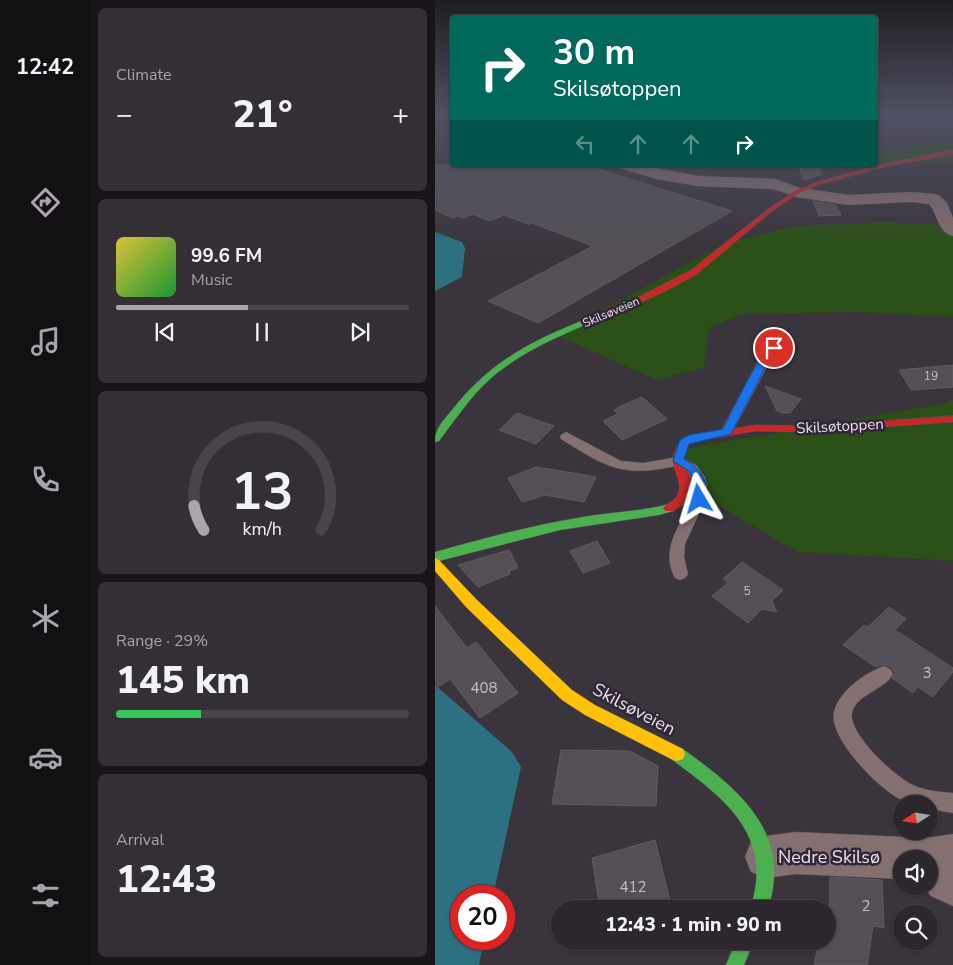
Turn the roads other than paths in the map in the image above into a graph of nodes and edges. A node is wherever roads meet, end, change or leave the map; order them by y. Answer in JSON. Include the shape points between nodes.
{"nodes":[{"id":1,"x":916,"y":159,"type":"edge"},
{"id":2,"x":878,"y":166,"type":"edge"},
{"id":3,"x":632,"y":167,"type":"edge"},
{"id":4,"x":876,"y":167,"type":"edge"},
{"id":5,"x":797,"y":192,"type":"junction"},
{"id":6,"x":953,"y":231,"type":"edge"},
{"id":7,"x":784,"y":340,"type":"dead end"},
{"id":8,"x":953,"y":419,"type":"edge"},
{"id":9,"x":727,"y":431,"type":"junction"},
{"id":10,"x":566,"y":436,"type":"dead end"},
{"id":11,"x":435,"y":440,"type":"edge"},
{"id":12,"x":678,"y":461,"type":"junction"},
{"id":13,"x":435,"y":557,"type":"edge"},
{"id":14,"x":435,"y":563,"type":"edge"},
{"id":15,"x":680,"y":574,"type":"dead end"},
{"id":16,"x":884,"y":674,"type":"dead end"},
{"id":17,"x":953,"y":803,"type":"edge"},
{"id":18,"x":953,"y":855,"type":"edge"},
{"id":19,"x":766,"y":857,"type":"junction"},
{"id":20,"x":893,"y":857,"type":"edge"},
{"id":21,"x":938,"y":857,"type":"edge"},
{"id":22,"x":938,"y":872,"type":"edge"},
{"id":23,"x":953,"y":884,"type":"edge"},
{"id":24,"x":763,"y":900,"type":"edge"},
{"id":25,"x":741,"y":950,"type":"edge"},
{"id":26,"x":735,"y":965,"type":"edge"}],
"edges":[{"from":1,"to":2,"type":"main road","name":"Skilsøveien"},
{"from":3,"to":5,"type":"street","via":[[698,181],[775,184]]},
{"from":4,"to":5,"type":"main road","name":"Skilsøveien"},
{"from":5,"to":6,"type":"street","via":[[849,200],[933,199],[939,203]]},
{"from":5,"to":11,"type":"main road","name":"Skilsøveien","via":[[694,272],[506,361],[486,377]]},
{"from":7,"to":9,"type":"lane","via":[[766,357]]},
{"from":8,"to":9,"type":"main road","name":"Skilsøtoppen"},
{"from":9,"to":12,"type":"main road","name":"Skilsøtoppen","via":[[684,442]]},
{"from":10,"to":12,"type":"lane","via":[[606,461],[624,468],[648,468]]},
{"from":12,"to":13,"type":"main road","via":[[686,490],[680,500],[668,507],[555,528]]},
{"from":12,"to":15,"type":"lane","via":[[693,469],[700,490],[699,499],[678,540],[675,554]]},
{"from":14,"to":19,"type":"main road","name":"Skilsøveien","via":[[471,603],[567,695],[676,753],[727,791],[749,815]]},
{"from":16,"to":17,"type":"lane","via":[[847,705],[842,720],[847,734],[900,789],[926,799]]},
{"from":18,"to":21,"type":"street","name":"Nedre Skilsø"},
{"from":19,"to":20,"type":"street","name":"Nedre Skilsø","via":[[796,853]]},
{"from":19,"to":24,"type":"main road","name":"Skilsøveien"},
{"from":22,"to":23,"type":"street"},
{"from":25,"to":26,"type":"main road"}]}
